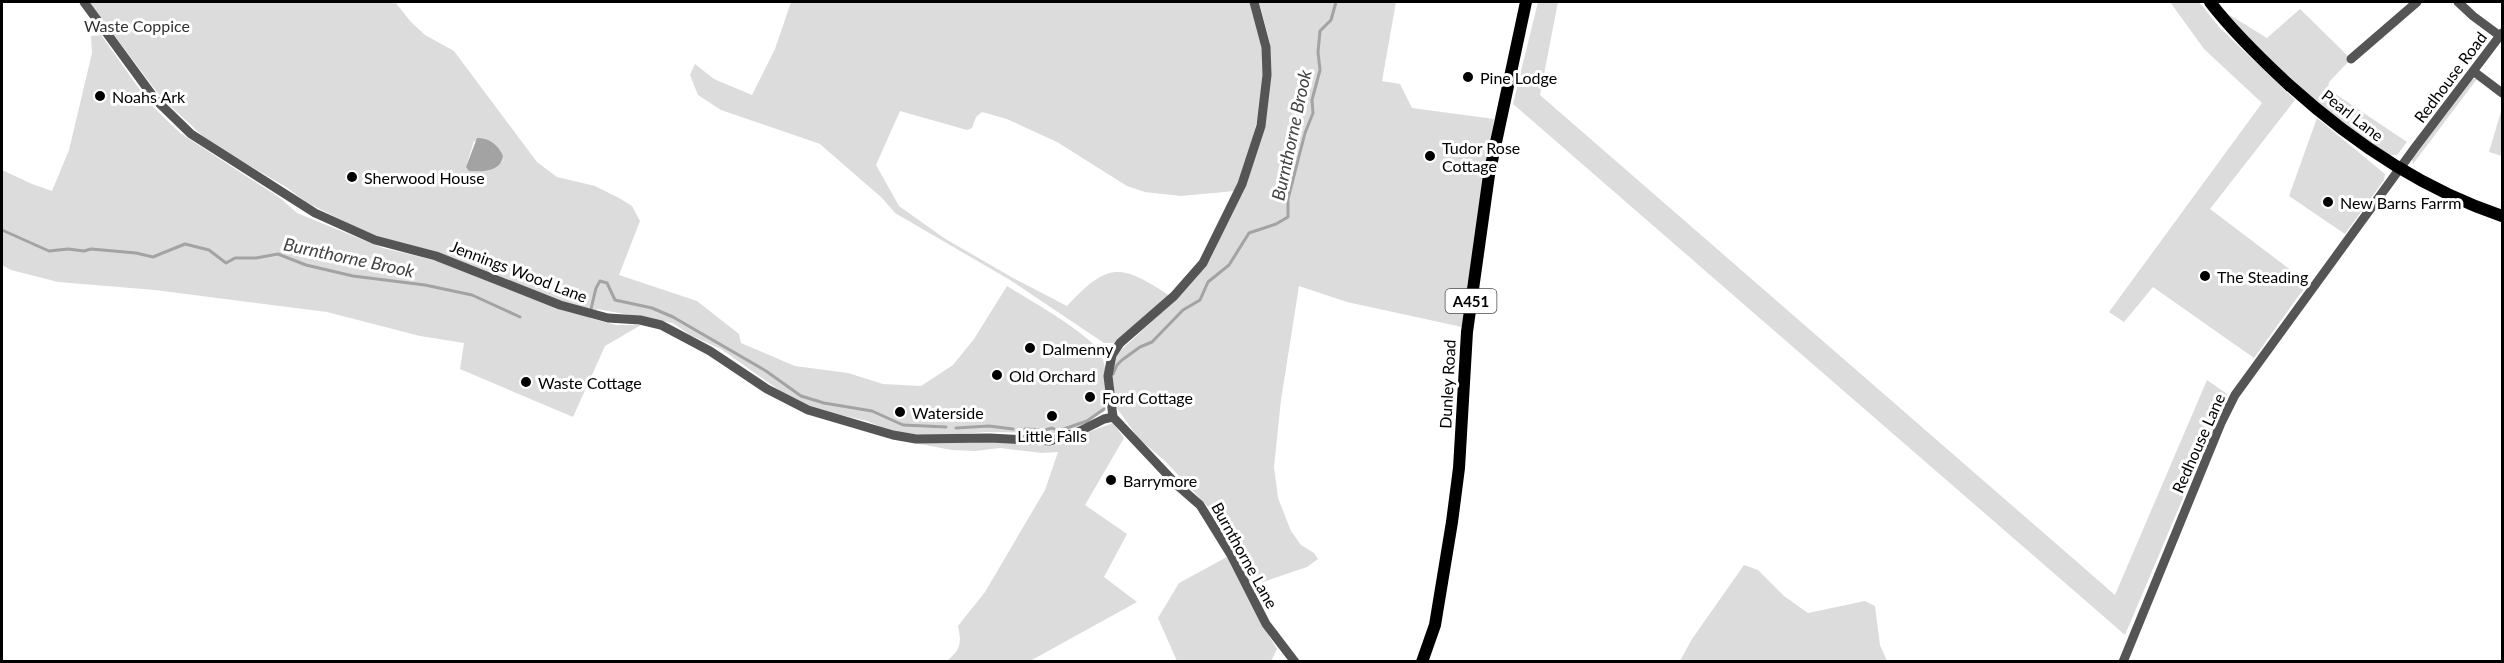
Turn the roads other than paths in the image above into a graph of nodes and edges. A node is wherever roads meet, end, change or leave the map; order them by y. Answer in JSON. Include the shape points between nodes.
{"nodes":[{"id":1,"x":84,"y":2,"type":"edge"},
{"id":2,"x":1254,"y":2,"type":"edge"},
{"id":3,"x":1526,"y":2,"type":"edge"},
{"id":4,"x":2211,"y":2,"type":"edge"},
{"id":5,"x":2417,"y":2,"type":"edge"},
{"id":6,"x":2458,"y":2,"type":"edge"},
{"id":7,"x":2501,"y":34,"type":"edge"},
{"id":8,"x":2351,"y":59,"type":"dead end"},
{"id":9,"x":2473,"y":71,"type":"junction"},
{"id":10,"x":2502,"y":93,"type":"edge"},
{"id":11,"x":2399,"y":169,"type":"junction"},
{"id":12,"x":2502,"y":216,"type":"edge"},
{"id":13,"x":1113,"y":417,"type":"junction"},
{"id":14,"x":1295,"y":662,"type":"edge"},
{"id":15,"x":1422,"y":662,"type":"edge"},
{"id":16,"x":2123,"y":662,"type":"edge"}],
"edges":[{"from":1,"to":13,"type":"street","name":"Jennings Wood Lane","via":[[155,99],[191,134],[315,213],[375,240],[436,256],[560,306],[609,318],[652,321],[808,410],[899,436],[1050,441]]},
{"from":2,"to":13,"type":"street","via":[[1267,64],[1261,126],[1249,162],[1230,211],[1203,263],[1174,297],[1120,343],[1112,356],[1108,376]]},
{"from":3,"to":15,"type":"main road","name":"Dunley Road","number":"A451","via":[[1489,175],[1467,332],[1452,522],[1435,625]]},
{"from":4,"to":11,"type":"main road","name":"Pearl Lane","via":[[2257,55],[2300,94],[2333,123]]},
{"from":5,"to":8,"type":"street"},
{"from":6,"to":7,"type":"street"},
{"from":7,"to":9,"type":"street","name":"Redhouse Road"},
{"from":9,"to":10,"type":"street"},
{"from":9,"to":11,"type":"street","name":"Redhouse Road"},
{"from":11,"to":12,"type":"main road","name":"Pearl Lane","via":[[2458,200]]},
{"from":11,"to":16,"type":"street","name":"Redhouse Lane","via":[[2232,401]]},
{"from":13,"to":14,"type":"street","name":"Burnthorne Lane","via":[[1200,505],[1266,624]]}]}
